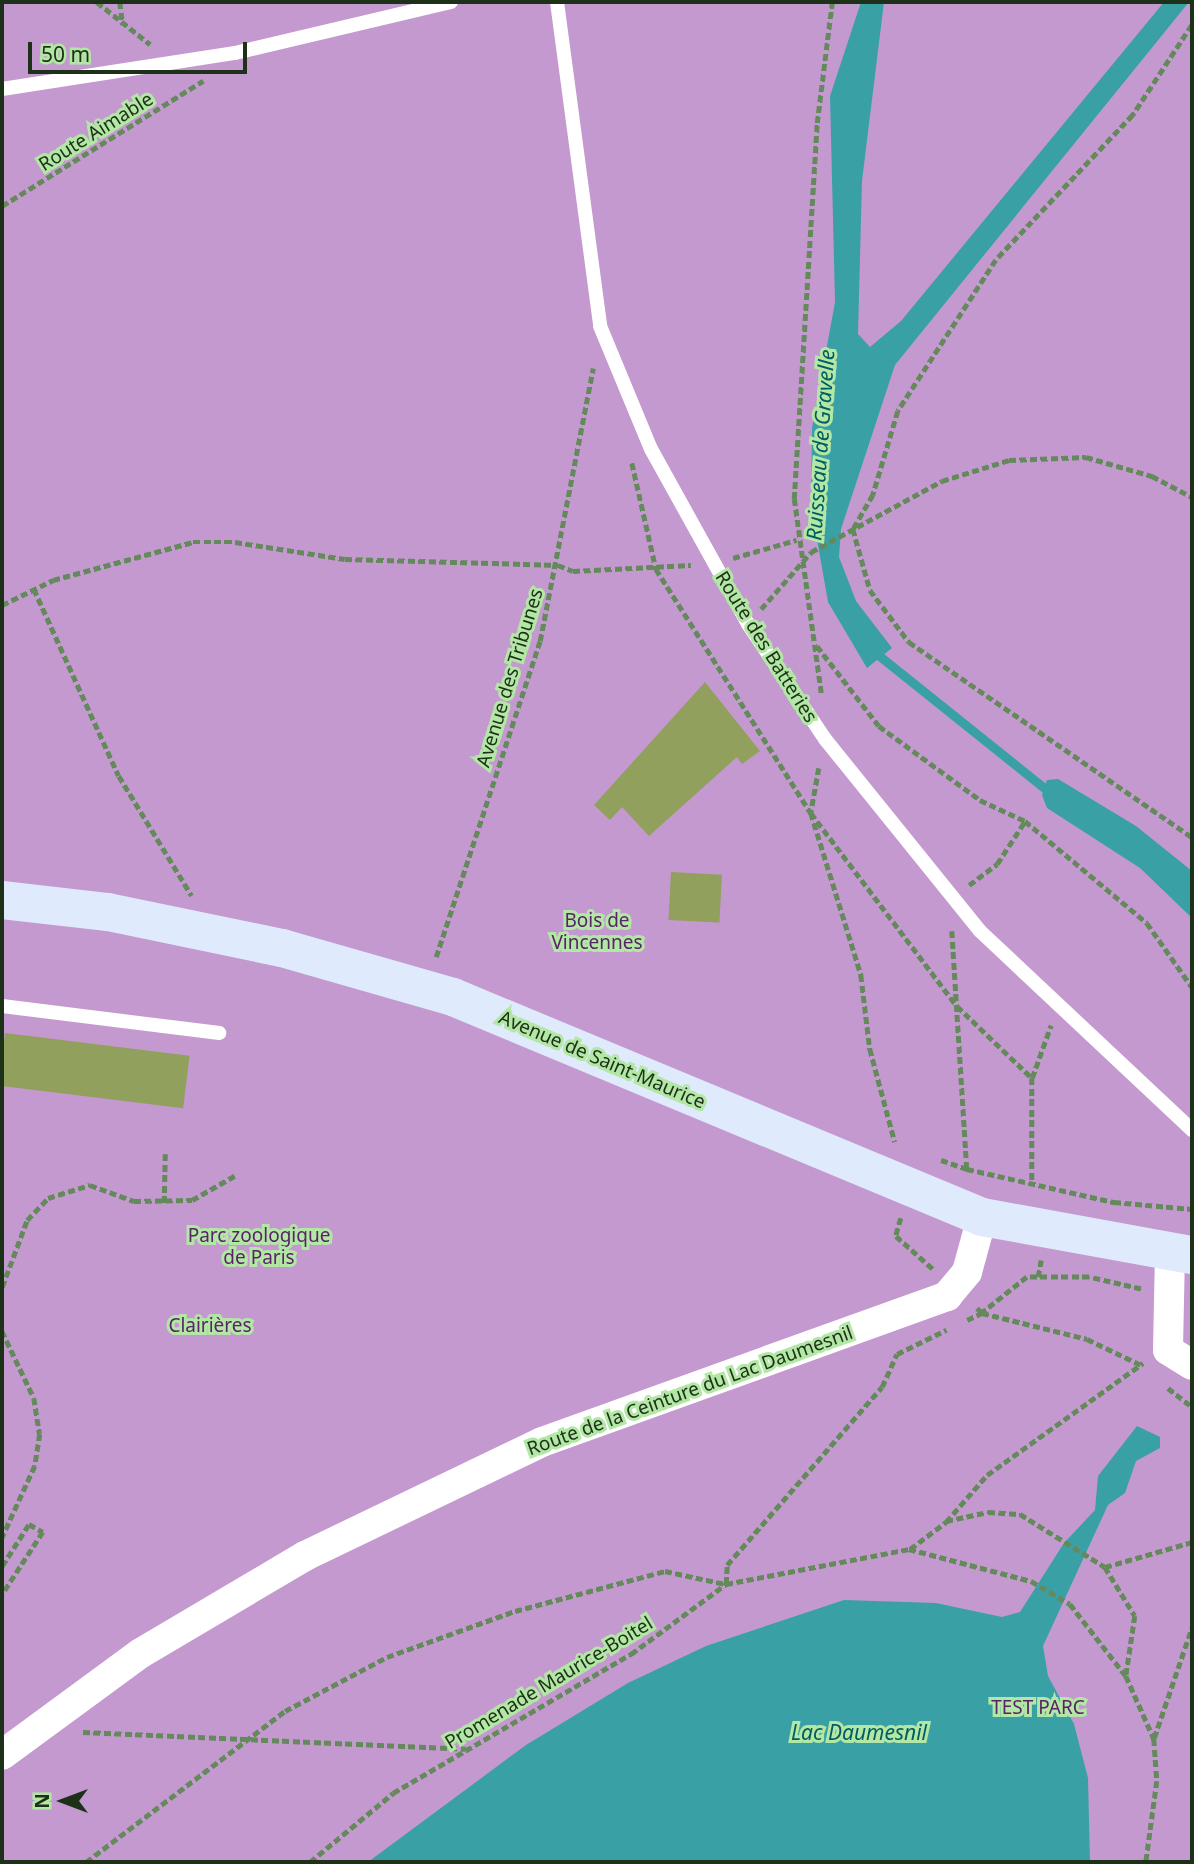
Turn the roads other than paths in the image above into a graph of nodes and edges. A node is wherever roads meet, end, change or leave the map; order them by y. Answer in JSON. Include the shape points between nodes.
{"nodes":[{"id":1,"x":451,"y":2,"type":"edge"},
{"id":2,"x":557,"y":2,"type":"edge"},
{"id":3,"x":2,"y":89,"type":"edge"},
{"id":4,"x":2,"y":900,"type":"edge"},
{"id":5,"x":2,"y":1006,"type":"edge"},
{"id":6,"x":219,"y":1033,"type":"dead end"},
{"id":7,"x":1192,"y":1130,"type":"edge"},
{"id":8,"x":982,"y":1217,"type":"junction"},
{"id":9,"x":1181,"y":1254,"type":"edge"},
{"id":10,"x":1170,"y":1362,"type":"edge"},
{"id":11,"x":2,"y":1755,"type":"edge"}],
"edges":[{"from":1,"to":3,"type":"lane","via":[[235,53]]},
{"from":2,"to":7,"type":"lane","name":"Route des Batteries","via":[[600,326],[651,449],[748,624],[825,739],[956,901]]},
{"from":4,"to":8,"type":"main road","name":"Avenue de Saint-Maurice","via":[[215,934],[429,990]]},
{"from":5,"to":6,"type":"lane"},
{"from":8,"to":9,"type":"main road","name":"Avenue de Saint-Maurice"},
{"from":8,"to":11,"type":"street","name":"Route de la Ceinture du Lac Daumesnil","via":[[967,1272],[947,1296],[542,1442],[305,1556],[141,1653]]},
{"from":9,"to":10,"type":"street","via":[[1169,1296]]}]}
